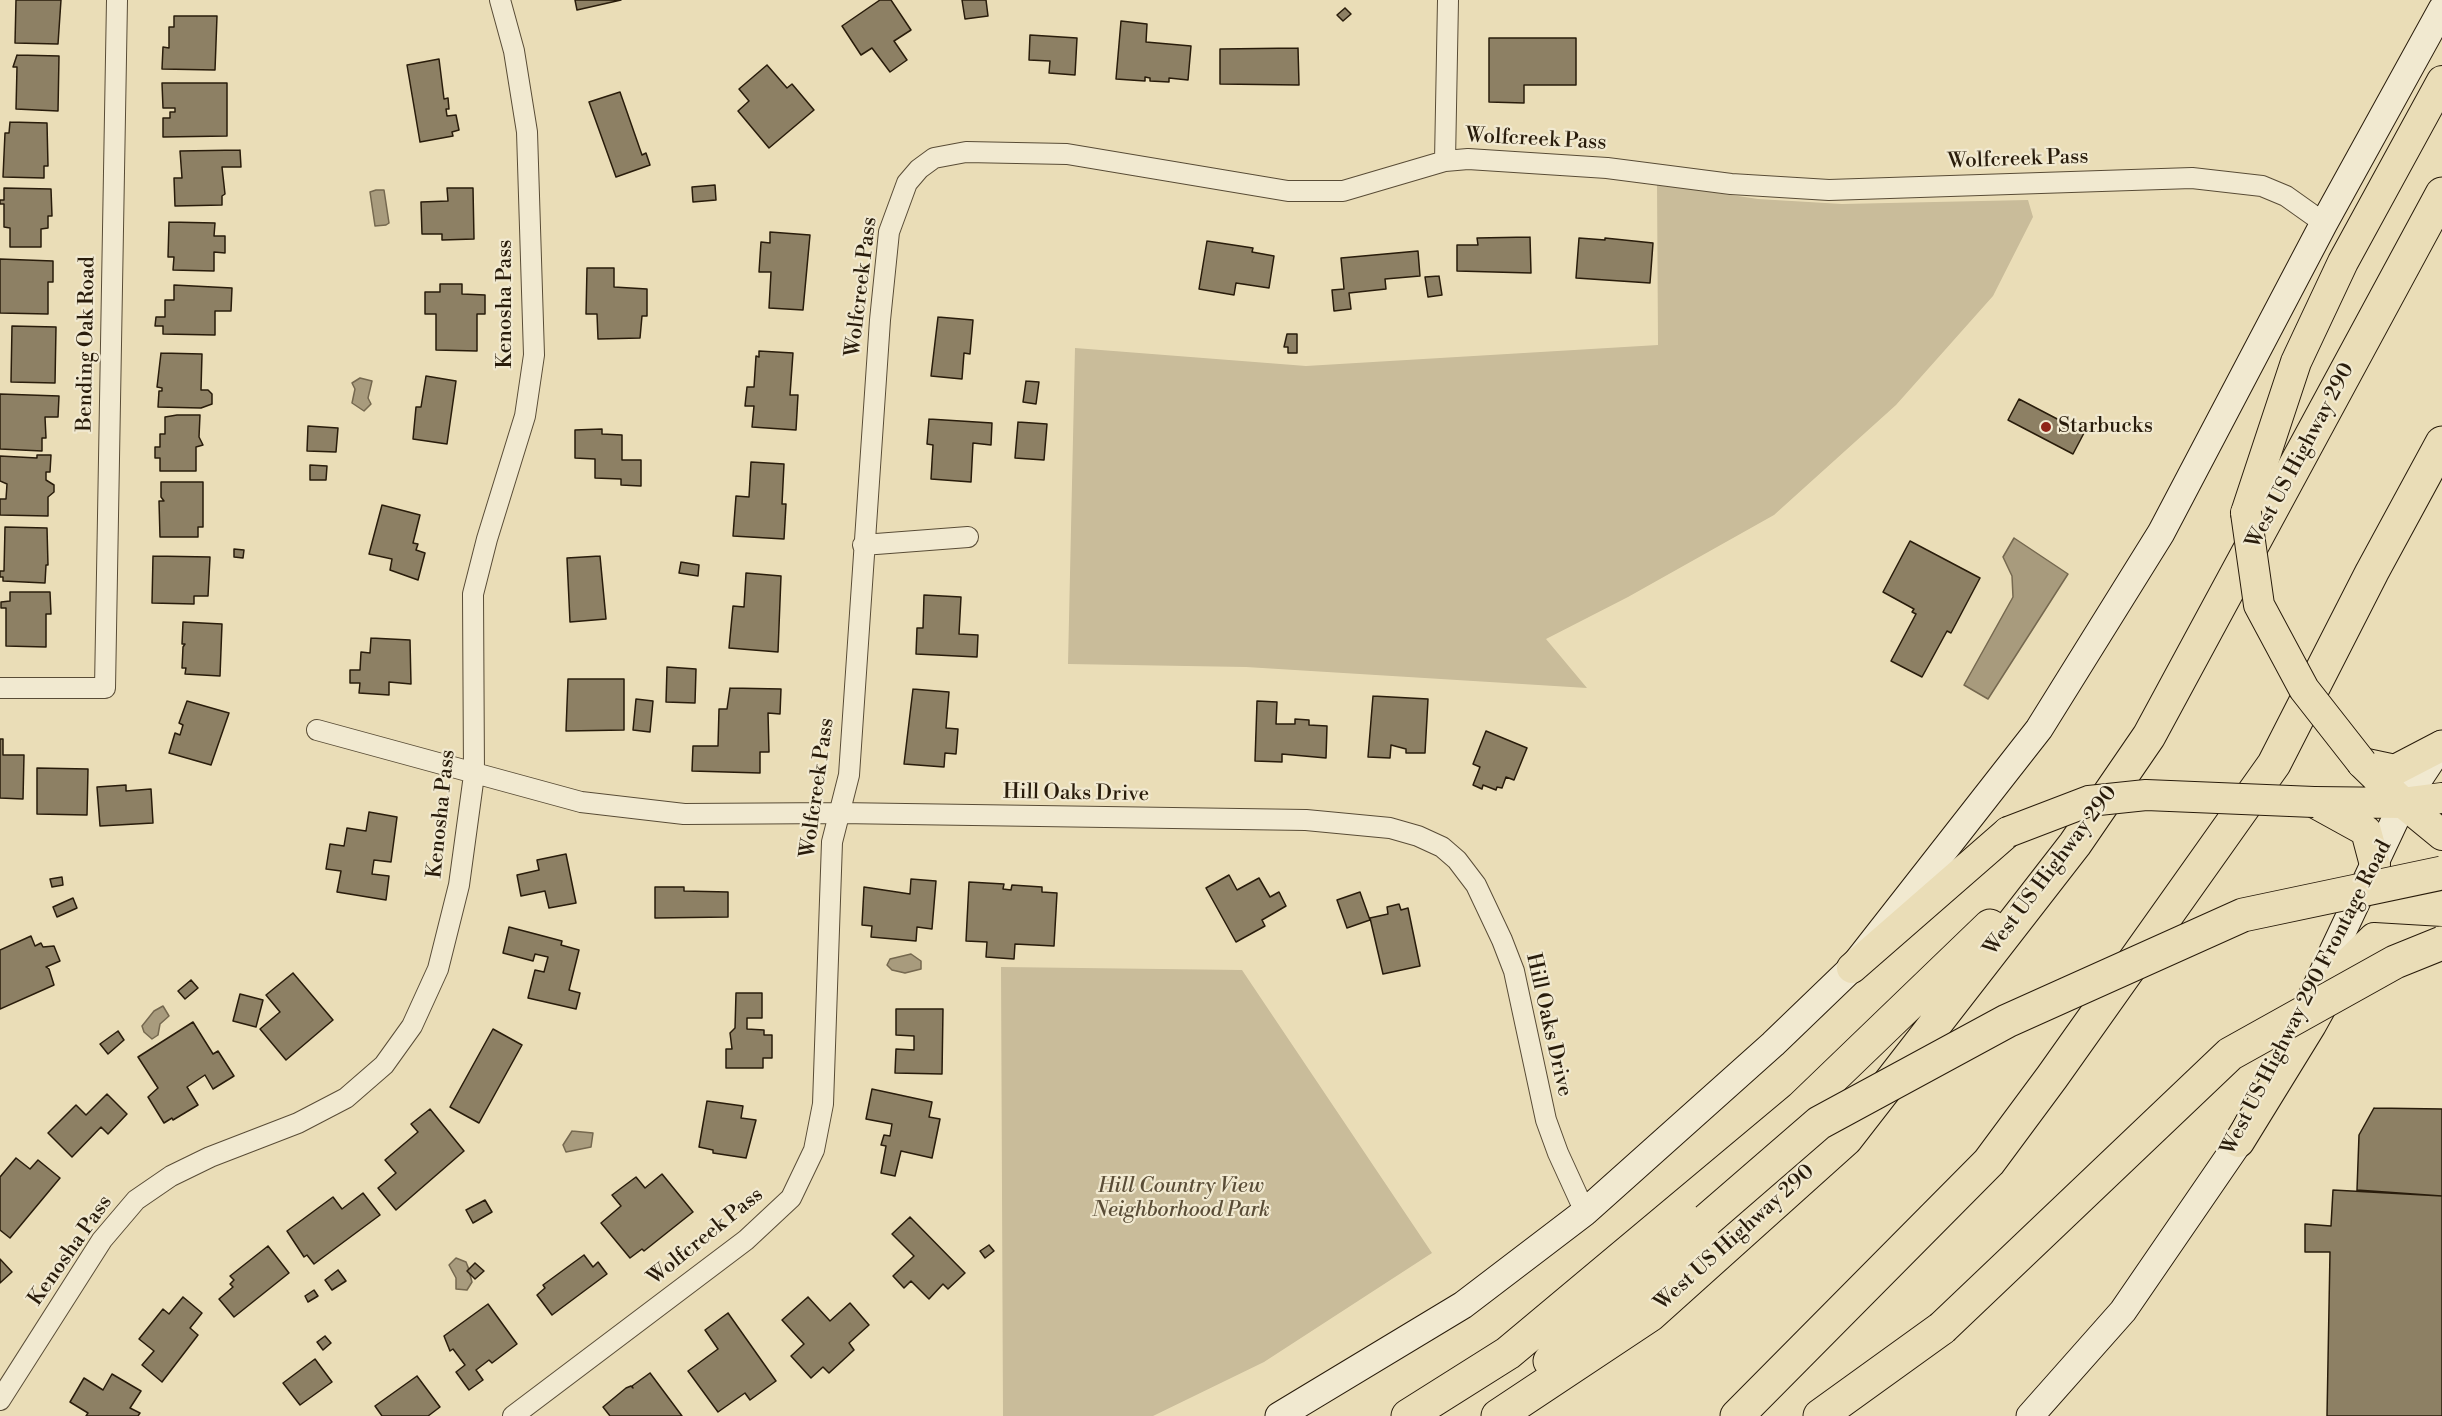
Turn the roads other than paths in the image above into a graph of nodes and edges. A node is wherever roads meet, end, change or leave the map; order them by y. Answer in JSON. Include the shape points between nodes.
{"nodes":[{"id":1,"x":117,"y":0,"type":"edge"},
{"id":2,"x":500,"y":0,"type":"edge"},
{"id":3,"x":1448,"y":0,"type":"edge"},
{"id":4,"x":2442,"y":9,"type":"edge"},
{"id":5,"x":2442,"y":81,"type":"edge"},
{"id":6,"x":1445,"y":161,"type":"junction"},
{"id":7,"x":2442,"y":194,"type":"edge"},
{"id":8,"x":2324,"y":223,"type":"junction"},
{"id":9,"x":2442,"y":443,"type":"edge"},
{"id":10,"x":2442,"y":460,"type":"edge"},
{"id":11,"x":968,"y":537,"type":"dead end"},
{"id":12,"x":863,"y":545,"type":"junction"},
{"id":13,"x":2372,"y":572,"type":"junction"},
{"id":14,"x":0,"y":688,"type":"edge"},
{"id":15,"x":317,"y":730,"type":"dead end"},
{"id":16,"x":2441,"y":745,"type":"edge"},
{"id":17,"x":2362,"y":763,"type":"junction"},
{"id":18,"x":474,"y":775,"type":"junction"},
{"id":19,"x":2442,"y":798,"type":"edge"},
{"id":20,"x":2314,"y":802,"type":"junction"},
{"id":21,"x":2403,"y":803,"type":"junction"},
{"id":22,"x":839,"y":813,"type":"junction"},
{"id":23,"x":2442,"y":835,"type":"edge"},
{"id":24,"x":2075,"y":844,"type":"junction"},
{"id":25,"x":2375,"y":865,"type":"junction"},
{"id":26,"x":2442,"y":873,"type":"edge"},
{"id":27,"x":2442,"y":943,"type":"edge"},
{"id":28,"x":1852,"y":968,"type":"junction"},
{"id":29,"x":2239,"y":1142,"type":"junction"},
{"id":30,"x":1585,"y":1212,"type":"junction"},
{"id":31,"x":0,"y":1400,"type":"edge"},
{"id":32,"x":513,"y":1416,"type":"edge"},
{"id":33,"x":1279,"y":1416,"type":"edge"},
{"id":34,"x":1408,"y":1416,"type":"edge"},
{"id":35,"x":1489,"y":1416,"type":"edge"},
{"id":36,"x":1498,"y":1416,"type":"edge"},
{"id":37,"x":1737,"y":1416,"type":"edge"},
{"id":38,"x":1820,"y":1416,"type":"edge"},
{"id":39,"x":2030,"y":1416,"type":"edge"}],
"edges":[{"from":1,"to":14,"type":"street","name":"Bending Oak Road","via":[[105,688]]},
{"from":2,"to":18,"type":"street","name":"Kenosha Pass","via":[[514,51],[527,132],[534,356],[525,416],[473,594]]},
{"from":3,"to":6,"type":"street"},
{"from":4,"to":8,"type":"main road"},
{"from":5,"to":17,"type":"main road","bridge":true,"via":[[2343,262],[2296,362],[2246,513],[2259,605],[2304,688]]},
{"from":6,"to":8,"type":"street","name":"Wolfcreek Pass","via":[[1607,168],[1731,184],[1829,190],[2229,180],[2262,186],[2286,196]]},
{"from":6,"to":12,"type":"street","name":"Wolfcreek Pass","via":[[1343,191],[1288,191],[1067,154],[966,153],[934,158],[907,183],[889,232]]},
{"from":7,"to":24,"type":"highway","name":"West US Highway 290","via":[[2149,736]]},
{"from":8,"to":28,"type":"main road","via":[[2162,533],[2038,729]]},
{"from":9,"to":13,"type":"highway"},
{"from":10,"to":13,"type":"highway"},
{"from":11,"to":12,"type":"street"},
{"from":12,"to":22,"type":"street","name":"Wolfcreek Pass","via":[[849,775]]},
{"from":13,"to":37,"type":"highway","via":[[2274,764],[1989,1162]]},
{"from":15,"to":18,"type":"street","name":"Hill Oaks Drive"},
{"from":16,"to":17,"type":"main road","via":[[2395,770]]},
{"from":16,"to":21,"type":"main road","name":"West US Highway 290 Frontage Road"},
{"from":17,"to":21,"type":"main road"},
{"from":18,"to":22,"type":"street","name":"Hill Oaks Drive","via":[[581,802],[684,813]]},
{"from":18,"to":31,"type":"street","name":"Kenosha Pass","via":[[459,885],[438,969],[412,1026],[384,1065],[346,1098],[298,1123],[180,1171],[136,1200],[102,1240]]},
{"from":19,"to":21,"type":"main road"},
{"from":20,"to":21,"type":"main road"},
{"from":20,"to":25,"type":"main road","via":[[2366,831]]},
{"from":20,"to":28,"type":"main road","bridge":true,"via":[[2146,795],[2089,801],[2008,832]]},
{"from":21,"to":23,"type":"main road"},
{"from":21,"to":25,"type":"main road","name":"West US Highway 290 Frontage Road"},
{"from":22,"to":30,"type":"street","name":"Hill Oaks Drive","via":[[1306,820],[1390,828],[1442,847],[1476,885],[1502,940],[1514,971],[1546,1120]]},
{"from":22,"to":32,"type":"street","name":"Wolfcreek Pass","via":[[832,842],[823,1104],[814,1150],[790,1198],[746,1240]]},
{"from":24,"to":34,"type":"highway","via":[[1802,1108],[1508,1353]]},
{"from":24,"to":36,"type":"highway","name":"West US Highway 290","via":[[1846,1139],[1650,1315]]},
{"from":25,"to":29,"type":"main road","name":"West US Highway 290 Frontage Road"},
{"from":26,"to":35,"type":"highway","bridge":true,"via":[[2243,915],[2007,1021],[1819,1123]]},
{"from":27,"to":29,"type":"main road","via":[[2374,938],[2342,969]]},
{"from":27,"to":38,"type":"highway","bridge":true,"via":[[2395,962],[2230,1054],[1942,1328]]},
{"from":28,"to":30,"type":"main road"},
{"from":29,"to":39,"type":"main road","name":"West US Highway 290 Frontage Road","via":[[2123,1311]]},
{"from":30,"to":33,"type":"main road","via":[[1463,1305]]}]}
